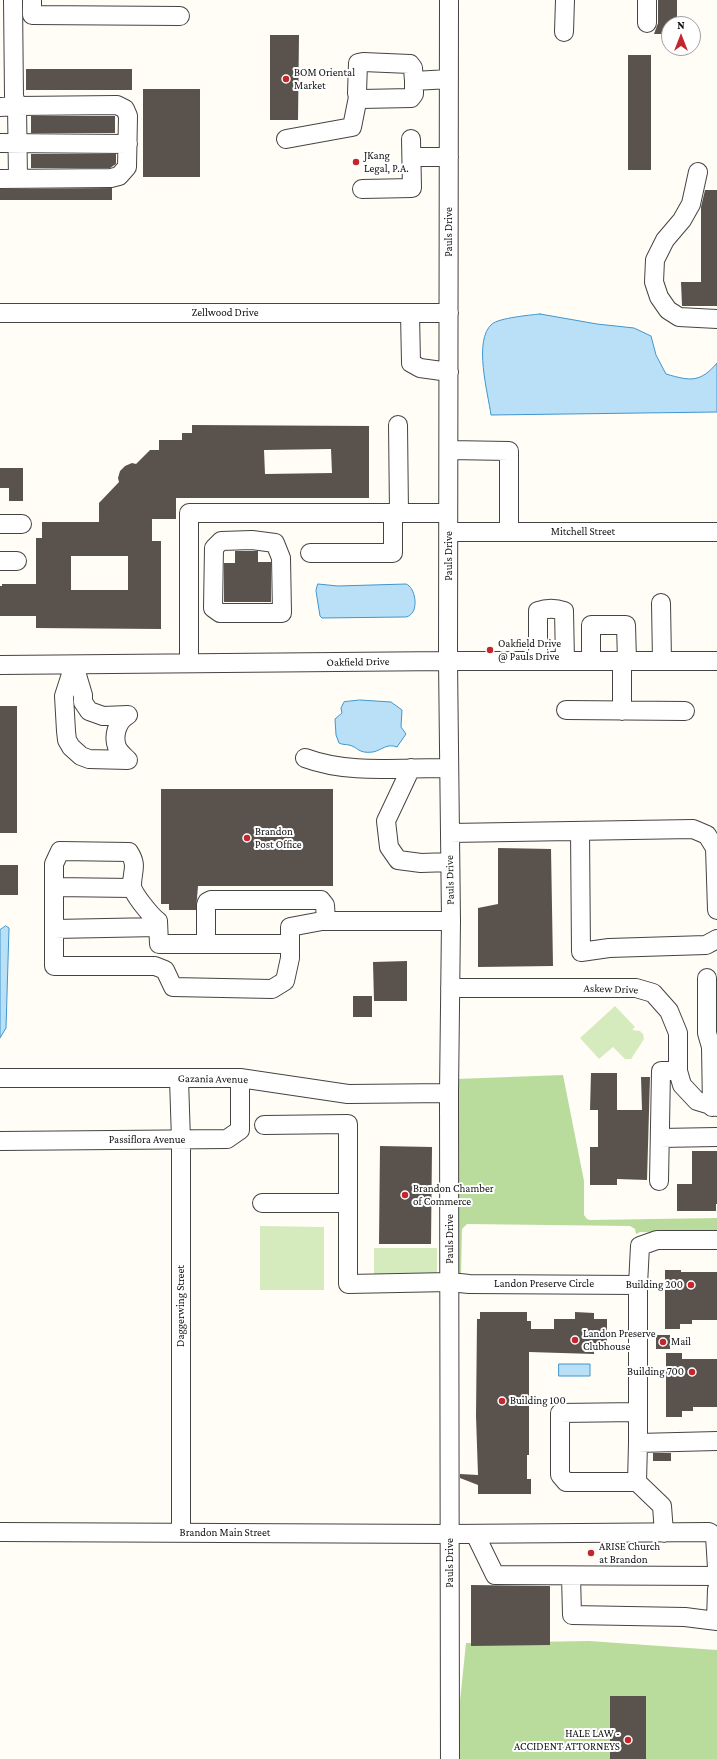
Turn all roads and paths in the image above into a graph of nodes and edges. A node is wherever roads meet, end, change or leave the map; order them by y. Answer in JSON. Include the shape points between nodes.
{"nodes":[{"id":1,"x":13,"y":0,"type":"edge"},
{"id":2,"x":32,"y":0,"type":"edge"},
{"id":3,"x":449,"y":0,"type":"edge"},
{"id":4,"x":564,"y":0,"type":"edge"},
{"id":5,"x":647,"y":0,"type":"edge"},
{"id":6,"x":180,"y":16,"type":"dead end"},
{"id":7,"x":647,"y":23,"type":"dead end"},
{"id":8,"x":564,"y":32,"type":"dead end"},
{"id":9,"x":449,"y":80,"type":"junction"},
{"id":10,"x":414,"y":81,"type":"junction"},
{"id":11,"x":358,"y":97,"type":"junction"},
{"id":12,"x":8,"y":106,"type":"edge"},
{"id":13,"x":286,"y":139,"type":"dead end"},
{"id":14,"x":412,"y":139,"type":"dead end"},
{"id":15,"x":9,"y":143,"type":"edge"},
{"id":16,"x":128,"y":144,"type":"junction"},
{"id":17,"x":449,"y":156,"type":"junction"},
{"id":18,"x":412,"y":157,"type":"junction"},
{"id":19,"x":698,"y":172,"type":"dead end"},
{"id":20,"x":0,"y":179,"type":"edge"},
{"id":21,"x":18,"y":179,"type":"junction"},
{"id":22,"x":362,"y":189,"type":"dead end"},
{"id":23,"x":0,"y":313,"type":"edge"},
{"id":24,"x":410,"y":313,"type":"junction"},
{"id":25,"x":449,"y":313,"type":"junction"},
{"id":26,"x":717,"y":319,"type":"edge"},
{"id":27,"x":449,"y":372,"type":"junction"},
{"id":28,"x":398,"y":425,"type":"dead end"},
{"id":29,"x":448,"y":450,"type":"junction"},
{"id":30,"x":396,"y":513,"type":"junction"},
{"id":31,"x":448,"y":513,"type":"junction"},
{"id":32,"x":0,"y":524,"type":"edge"},
{"id":33,"x":22,"y":524,"type":"dead end"},
{"id":34,"x":449,"y":532,"type":"junction"},
{"id":35,"x":509,"y":532,"type":"junction"},
{"id":36,"x":717,"y":532,"type":"edge"},
{"id":37,"x":310,"y":553,"type":"dead end"},
{"id":38,"x":188,"y":565,"type":"junction"},
{"id":39,"x":214,"y":565,"type":"junction"},
{"id":40,"x":661,"y":603,"type":"dead end"},
{"id":41,"x":448,"y":661,"type":"junction"},
{"id":42,"x":538,"y":661,"type":"junction"},
{"id":43,"x":565,"y":661,"type":"junction"},
{"id":44,"x":591,"y":661,"type":"junction"},
{"id":45,"x":624,"y":661,"type":"junction"},
{"id":46,"x":662,"y":661,"type":"junction"},
{"id":47,"x":717,"y":661,"type":"edge"},
{"id":48,"x":189,"y":664,"type":"junction"},
{"id":49,"x":0,"y":665,"type":"edge"},
{"id":50,"x":74,"y":665,"type":"junction"},
{"id":51,"x":566,"y":710,"type":"dead end"},
{"id":52,"x":622,"y":710,"type":"junction"},
{"id":53,"x":685,"y":711,"type":"dead end"},
{"id":54,"x":305,"y":758,"type":"dead end"},
{"id":55,"x":411,"y":768,"type":"junction"},
{"id":56,"x":449,"y":768,"type":"junction"},
{"id":57,"x":580,"y":831,"type":"junction"},
{"id":58,"x":450,"y":833,"type":"junction"},
{"id":59,"x":450,"y":862,"type":"junction"},
{"id":60,"x":54,"y":887,"type":"junction"},
{"id":61,"x":132,"y":888,"type":"junction"},
{"id":62,"x":717,"y":910,"type":"edge"},
{"id":63,"x":326,"y":921,"type":"junction"},
{"id":64,"x":451,"y":921,"type":"junction"},
{"id":65,"x":54,"y":929,"type":"junction"},
{"id":66,"x":159,"y":936,"type":"junction"},
{"id":67,"x":717,"y":939,"type":"edge"},
{"id":68,"x":206,"y":944,"type":"junction"},
{"id":69,"x":290,"y":944,"type":"junction"},
{"id":70,"x":159,"y":967,"type":"junction"},
{"id":71,"x":707,"y":978,"type":"dead end"},
{"id":72,"x":450,"y":988,"type":"junction"},
{"id":73,"x":678,"y":1033,"type":"junction"},
{"id":74,"x":706,"y":1033,"type":"junction"},
{"id":75,"x":678,"y":1071,"type":"junction"},
{"id":76,"x":0,"y":1078,"type":"edge"},
{"id":77,"x":179,"y":1078,"type":"junction"},
{"id":78,"x":240,"y":1078,"type":"junction"},
{"id":79,"x":449,"y":1093,"type":"junction"},
{"id":80,"x":715,"y":1107,"type":"edge"},
{"id":81,"x":264,"y":1125,"type":"dead end"},
{"id":82,"x":717,"y":1137,"type":"edge"},
{"id":83,"x":660,"y":1138,"type":"junction"},
{"id":84,"x":181,"y":1140,"type":"junction"},
{"id":85,"x":0,"y":1141,"type":"edge"},
{"id":86,"x":659,"y":1181,"type":"dead end"},
{"id":87,"x":262,"y":1203,"type":"dead end"},
{"id":88,"x":348,"y":1203,"type":"junction"},
{"id":89,"x":717,"y":1240,"type":"edge"},
{"id":90,"x":450,"y":1282,"type":"junction"},
{"id":91,"x":638,"y":1285,"type":"junction"},
{"id":92,"x":638,"y":1412,"type":"junction"},
{"id":93,"x":717,"y":1441,"type":"edge"},
{"id":94,"x":638,"y":1443,"type":"junction"},
{"id":95,"x":637,"y":1482,"type":"junction"},
{"id":96,"x":0,"y":1532,"type":"edge"},
{"id":97,"x":181,"y":1533,"type":"junction"},
{"id":98,"x":664,"y":1533,"type":"junction"},
{"id":99,"x":450,"y":1534,"type":"junction"},
{"id":100,"x":475,"y":1534,"type":"junction"},
{"id":101,"x":717,"y":1568,"type":"edge"},
{"id":102,"x":571,"y":1576,"type":"junction"},
{"id":103,"x":717,"y":1576,"type":"edge"},
{"id":104,"x":717,"y":1589,"type":"edge"},
{"id":105,"x":716,"y":1621,"type":"edge"},
{"id":106,"x":450,"y":1759,"type":"edge"}],
"edges":[{"from":1,"to":12,"type":"street","via":[[14,96]]},
{"from":2,"to":6,"type":"street","via":[[32,15]]},
{"from":3,"to":9,"type":"street","name":"Pauls Drive"},
{"from":4,"to":8,"type":"street"},
{"from":5,"to":7,"type":"street"},
{"from":9,"to":10,"type":"street"},
{"from":9,"to":17,"type":"street","name":"Pauls Drive"},
{"from":10,"to":11,"type":"street","via":[[412,98]]},
{"from":10,"to":11,"type":"street","via":[[413,68],[410,64],[358,63]]},
{"from":11,"to":13,"type":"street","via":[[352,127]]},
{"from":12,"to":15,"type":"street"},
{"from":12,"to":16,"type":"street","via":[[117,105],[125,109],[128,116]]},
{"from":14,"to":18,"type":"street"},
{"from":15,"to":16,"type":"street"},
{"from":15,"to":21,"type":"street"},
{"from":16,"to":21,"type":"street","via":[[127,167],[119,176]]},
{"from":17,"to":18,"type":"street"},
{"from":17,"to":25,"type":"street","name":"Pauls Drive"},
{"from":18,"to":22,"type":"street","via":[[412,188]]},
{"from":19,"to":26,"type":"street","via":[[691,204],[682,220],[665,240],[655,260],[654,282],[663,304],[679,317]]},
{"from":20,"to":21,"type":"street"},
{"from":23,"to":24,"type":"street","name":"Zellwood Drive"},
{"from":24,"to":25,"type":"street","name":"Zellwood Drive"},
{"from":24,"to":27,"type":"street","via":[[411,363],[420,368]]},
{"from":25,"to":27,"type":"street","name":"Pauls Drive"},
{"from":27,"to":29,"type":"street","name":"Pauls Drive"},
{"from":28,"to":30,"type":"street"},
{"from":29,"to":31,"type":"street","name":"Pauls Drive"},
{"from":29,"to":35,"type":"street","via":[[510,451]]},
{"from":30,"to":31,"type":"street"},
{"from":30,"to":37,"type":"street","via":[[393,553]]},
{"from":30,"to":38,"type":"street","via":[[189,513]]},
{"from":31,"to":34,"type":"street","name":"Pauls Drive"},
{"from":32,"to":33,"type":"street"},
{"from":34,"to":35,"type":"street","name":"Mitchell Street"},
{"from":34,"to":41,"type":"street","name":"Pauls Drive"},
{"from":35,"to":36,"type":"street","name":"Mitchell Street"},
{"from":38,"to":39,"type":"street"},
{"from":38,"to":48,"type":"street"},
{"from":39,"to":39,"type":"street","via":[[214,548],[221,541],[252,540],[275,543],[281,558],[282,612],[220,614],[213,608]]},
{"from":40,"to":46,"type":"street"},
{"from":41,"to":42,"type":"street","name":"Oakfield Drive"},
{"from":41,"to":48,"type":"street","name":"Oakfield Drive"},
{"from":41,"to":56,"type":"street","name":"Pauls Drive"},
{"from":42,"to":43,"type":"street","name":"Oakfield Drive"},
{"from":42,"to":43,"type":"street","via":[[538,611],[557,608],[564,611]]},
{"from":43,"to":44,"type":"street","name":"Oakfield Drive"},
{"from":44,"to":45,"type":"street","name":"Oakfield Drive"},
{"from":44,"to":45,"type":"street","via":[[591,625],[626,625]]},
{"from":45,"to":46,"type":"street","name":"Oakfield Drive"},
{"from":45,"to":52,"type":"street"},
{"from":46,"to":47,"type":"street","name":"Oakfield Drive"},
{"from":48,"to":50,"type":"street","name":"Oakfield Drive"},
{"from":49,"to":50,"type":"street","name":"Oakfield Drive"},
{"from":50,"to":50,"type":"street","via":[[64,696],[67,740],[81,756],[89,759],[128,760],[117,748],[115,737],[121,721],[128,715],[103,716],[89,711],[83,702]]},
{"from":51,"to":52,"type":"street"},
{"from":52,"to":53,"type":"street"},
{"from":54,"to":55,"type":"street","via":[[350,768]]},
{"from":55,"to":56,"type":"street"},
{"from":55,"to":59,"type":"street","via":[[386,821],[389,847],[398,860]]},
{"from":56,"to":58,"type":"street","name":"Pauls Drive"},
{"from":57,"to":58,"type":"street"},
{"from":57,"to":62,"type":"street","via":[[693,829],[707,835],[715,848]]},
{"from":57,"to":67,"type":"street","via":[[581,952],[609,948],[706,945]]},
{"from":58,"to":59,"type":"street","name":"Pauls Drive"},
{"from":59,"to":64,"type":"street","name":"Pauls Drive"},
{"from":60,"to":61,"type":"street"},
{"from":60,"to":61,"type":"street","via":[[54,864],[60,851],[129,852],[134,860]]},
{"from":60,"to":65,"type":"street"},
{"from":61,"to":66,"type":"street","via":[[151,916],[158,921]]},
{"from":63,"to":64,"type":"street"},
{"from":63,"to":68,"type":"street","via":[[325,905],[321,900],[210,900],[206,905]]},
{"from":63,"to":69,"type":"street","via":[[290,927]]},
{"from":64,"to":72,"type":"street","name":"Pauls Drive"},
{"from":65,"to":66,"type":"street"},
{"from":65,"to":70,"type":"street","via":[[54,966]]},
{"from":66,"to":68,"type":"street"},
{"from":66,"to":70,"type":"street"},
{"from":68,"to":69,"type":"street"},
{"from":69,"to":70,"type":"street","via":[[285,982],[272,989],[173,987],[166,970]]},
{"from":71,"to":74,"type":"street"},
{"from":72,"to":73,"type":"street","name":"Askew Drive","via":[[636,988],[653,993],[669,1011]]},
{"from":72,"to":79,"type":"street","name":"Pauls Drive"},
{"from":73,"to":74,"type":"street"},
{"from":73,"to":75,"type":"street","name":"Askew Drive"},
{"from":74,"to":80,"type":"street","via":[[712,1047]]},
{"from":75,"to":80,"type":"street","name":"Askew Drive","via":[[682,1085],[697,1101]]},
{"from":75,"to":83,"type":"street","via":[[661,1071]]},
{"from":76,"to":77,"type":"street","name":"Gazania Avenue"},
{"from":77,"to":78,"type":"street","name":"Gazania Avenue"},
{"from":77,"to":84,"type":"street","name":"Daggerwing Street"},
{"from":78,"to":79,"type":"street","name":"Gazania Avenue","via":[[348,1094]]},
{"from":78,"to":84,"type":"street","name":"Passiflora Avenue","via":[[240,1130],[227,1139]]},
{"from":79,"to":90,"type":"street","name":"Pauls Drive"},
{"from":81,"to":88,"type":"street","via":[[348,1124]]},
{"from":82,"to":83,"type":"street"},
{"from":83,"to":86,"type":"street"},
{"from":84,"to":85,"type":"street","name":"Passiflora Avenue"},
{"from":84,"to":97,"type":"street","name":"Daggerwing Street"},
{"from":87,"to":88,"type":"street"},
{"from":88,"to":90,"type":"street","name":"Landon Preserve Circle","via":[[348,1284]]},
{"from":89,"to":91,"type":"street","via":[[657,1240],[640,1246]]},
{"from":90,"to":91,"type":"street","name":"Landon Preserve Circle"},
{"from":90,"to":99,"type":"street","name":"Pauls Drive"},
{"from":91,"to":92,"type":"street"},
{"from":92,"to":94,"type":"street"},
{"from":92,"to":95,"type":"street","via":[[560,1413],[560,1475],[566,1482]]},
{"from":93,"to":94,"type":"street"},
{"from":94,"to":95,"type":"street"},
{"from":95,"to":98,"type":"street","via":[[662,1506]]},
{"from":96,"to":97,"type":"street","name":"Brandon Main Street"},
{"from":97,"to":99,"type":"street","name":"Brandon Main Street"},
{"from":98,"to":100,"type":"street","name":"Brandon Main Street"},
{"from":98,"to":101,"type":"street","name":"Brandon Main Street","via":[[709,1532],[715,1536]]},
{"from":99,"to":100,"type":"street","name":"Brandon Main Street"},
{"from":99,"to":106,"type":"street","name":"Pauls Drive"},
{"from":100,"to":102,"type":"street","via":[[495,1575]]},
{"from":102,"to":103,"type":"street"},
{"from":102,"to":105,"type":"street","via":[[572,1615],[685,1617]]},
{"from":104,"to":105,"type":"street"}]}
